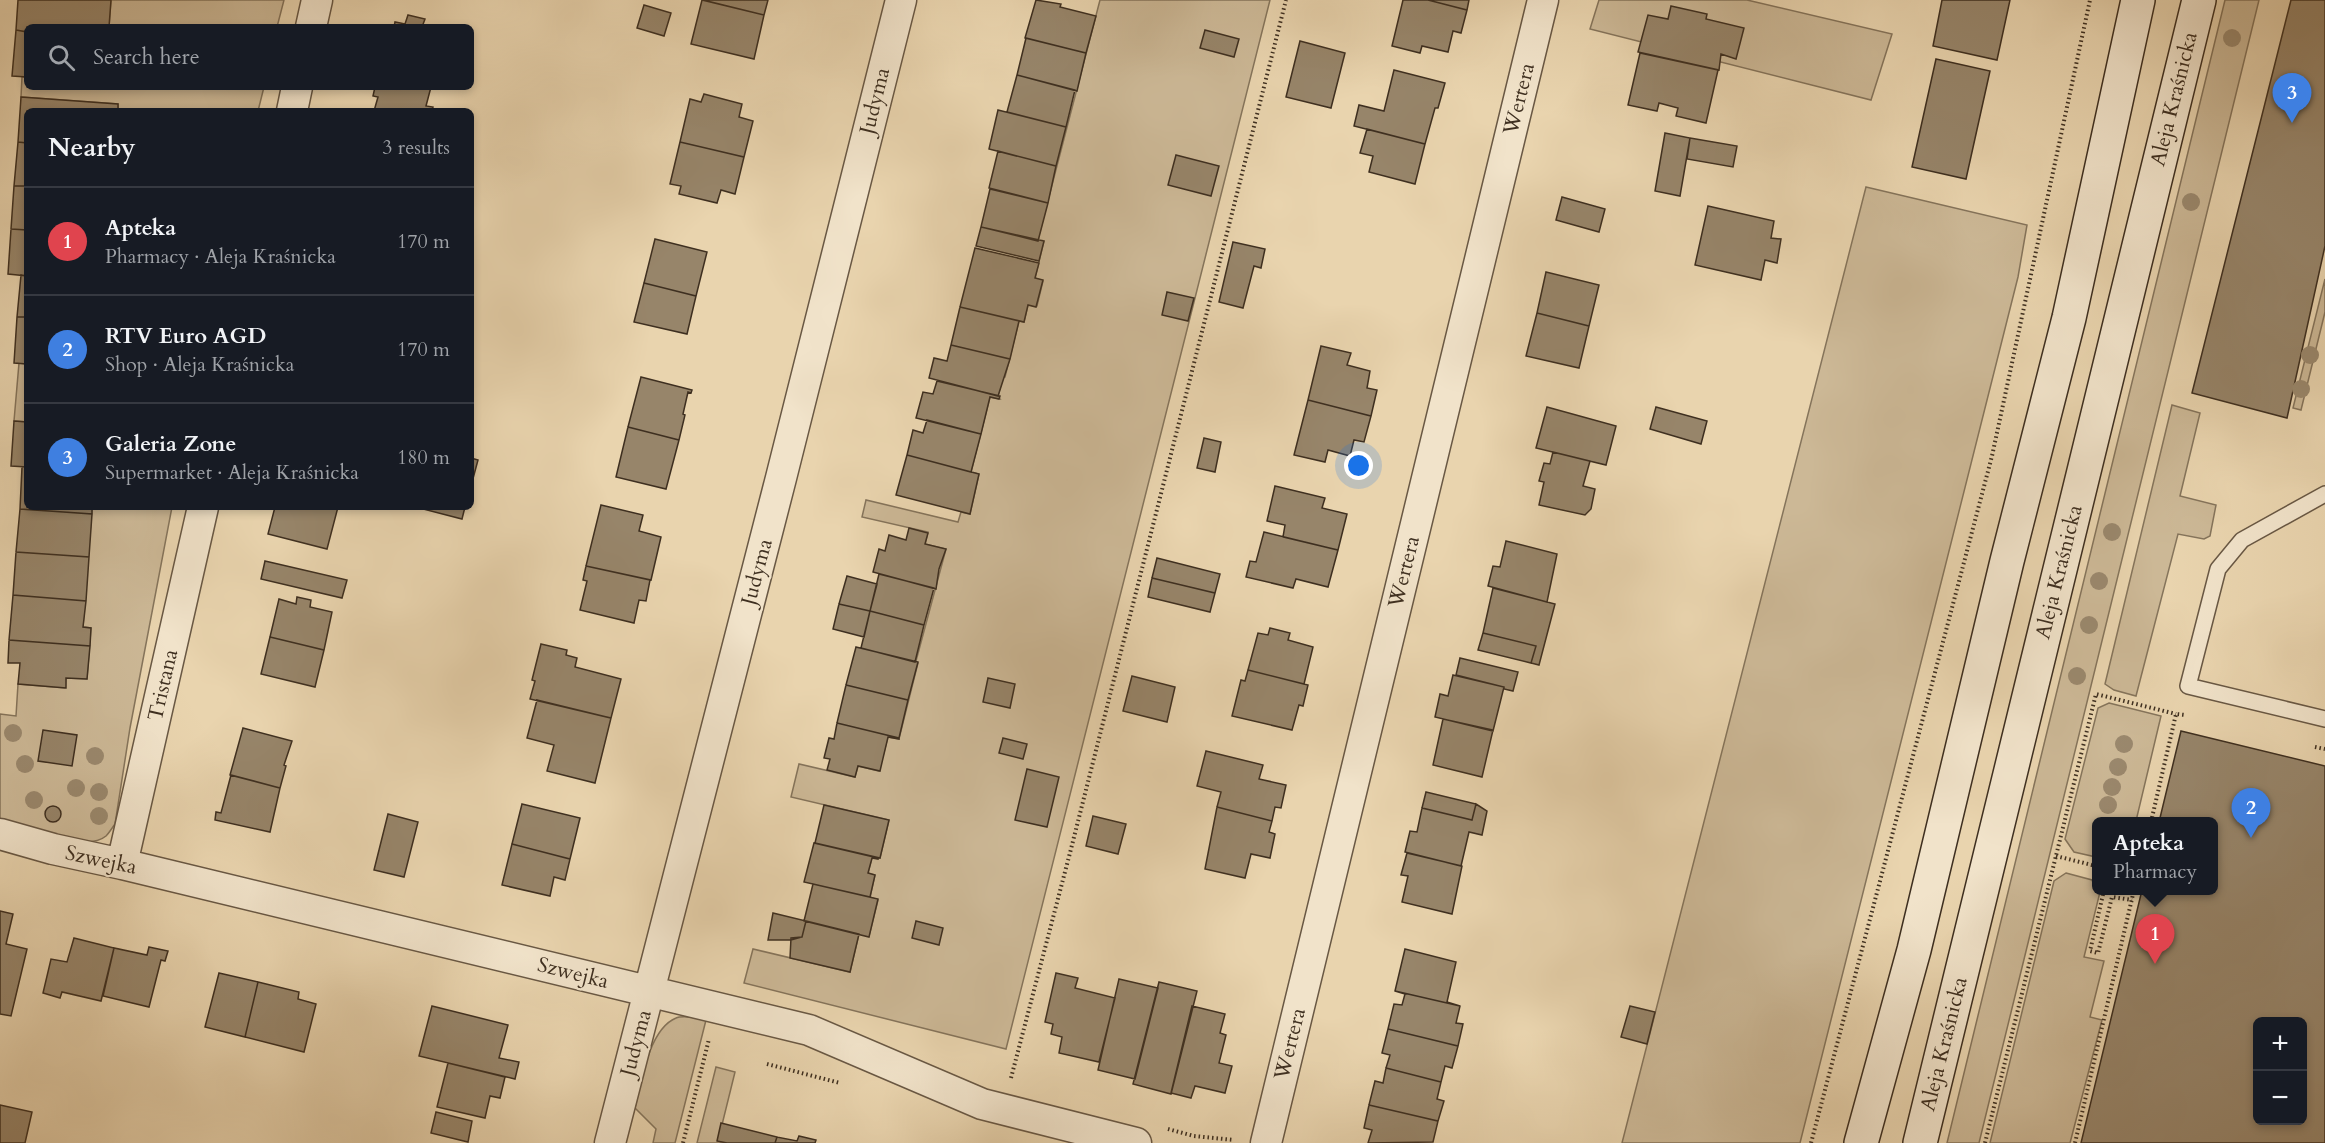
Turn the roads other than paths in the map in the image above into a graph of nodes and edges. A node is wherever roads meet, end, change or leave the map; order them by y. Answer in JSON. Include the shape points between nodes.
{"nodes":[{"id":1,"x":317,"y":0,"type":"edge"},
{"id":2,"x":901,"y":0,"type":"edge"},
{"id":3,"x":1542,"y":0,"type":"edge"},
{"id":4,"x":2138,"y":0,"type":"edge"},
{"id":5,"x":2199,"y":0,"type":"edge"},
{"id":6,"x":312,"y":24,"type":"edge"},
{"id":7,"x":296,"y":90,"type":"edge"},
{"id":8,"x":293,"y":108,"type":"edge"},
{"id":9,"x":2325,"y":494,"type":"edge"},
{"id":10,"x":202,"y":510,"type":"edge"},
{"id":11,"x":2325,"y":719,"type":"edge"},
{"id":12,"x":0,"y":834,"type":"edge"},
{"id":13,"x":122,"y":864,"type":"junction"},
{"id":14,"x":649,"y":991,"type":"junction"},
{"id":15,"x":1148,"y":1135,"type":"edge"},
{"id":16,"x":610,"y":1143,"type":"edge"},
{"id":17,"x":1266,"y":1143,"type":"edge"},
{"id":18,"x":1861,"y":1143,"type":"edge"},
{"id":19,"x":1920,"y":1143,"type":"edge"}],
"edges":[{"from":1,"to":6,"type":"street"},
{"from":2,"to":14,"type":"street","name":"Judyma"},
{"from":3,"to":17,"type":"street","name":"Wertera"},
{"from":4,"to":18,"type":"main road","via":[[2069,318],[1914,950]]},
{"from":5,"to":19,"type":"main road","name":"Aleja Kraśnicka"},
{"from":7,"to":8,"type":"street"},
{"from":9,"to":11,"type":"lane","via":[[2242,540],[2218,569],[2188,686]]},
{"from":10,"to":13,"type":"street","name":"Tristana"},
{"from":12,"to":13,"type":"street","name":"Szwejka"},
{"from":13,"to":14,"type":"street","name":"Szwejka"},
{"from":14,"to":15,"type":"street","name":"Szwejka","via":[[809,1030],[982,1104]]},
{"from":14,"to":16,"type":"street","name":"Judyma"}]}
